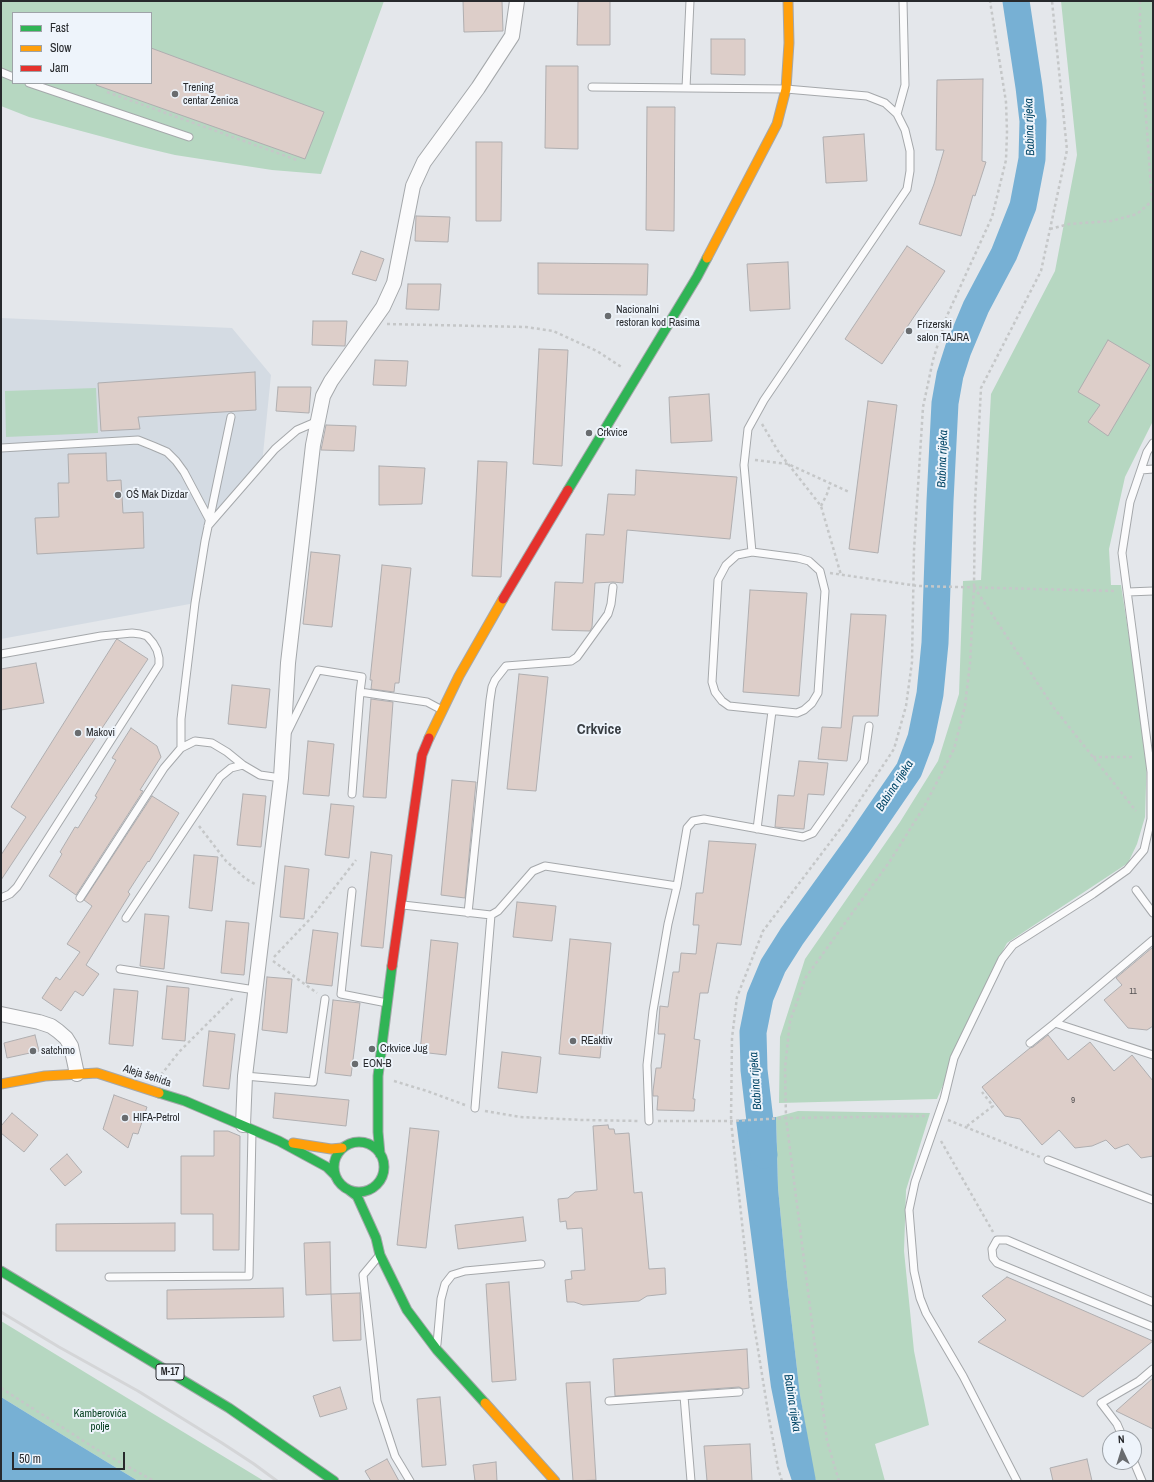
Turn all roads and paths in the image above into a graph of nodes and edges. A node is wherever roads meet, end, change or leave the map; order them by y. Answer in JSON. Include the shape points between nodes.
{"nodes":[{"id":1,"x":517,"y":1,"type":"edge"},
{"id":2,"x":690,"y":1,"type":"edge"},
{"id":3,"x":788,"y":1,"type":"edge"},
{"id":4,"x":903,"y":1,"type":"edge"},
{"id":5,"x":1052,"y":1,"type":"edge"},
{"id":6,"x":1140,"y":1,"type":"edge"},
{"id":7,"x":1,"y":72,"type":"edge"},
{"id":8,"x":12,"y":77,"type":"edge"},
{"id":9,"x":32,"y":84,"type":"edge"},
{"id":10,"x":592,"y":87,"type":"dead end"},
{"id":11,"x":686,"y":88,"type":"junction"},
{"id":12,"x":786,"y":89,"type":"junction"},
{"id":13,"x":107,"y":92,"type":"dead end"},
{"id":14,"x":897,"y":114,"type":"junction"},
{"id":15,"x":189,"y":137,"type":"dead end"},
{"id":16,"x":296,"y":160,"type":"dead end"},
{"id":17,"x":1152,"y":201,"type":"edge"},
{"id":18,"x":1050,"y":229,"type":"junction"},
{"id":19,"x":371,"y":324,"type":"junction"},
{"id":20,"x":637,"y":377,"type":"junction"},
{"id":21,"x":757,"y":412,"type":"junction"},
{"id":22,"x":231,"y":417,"type":"dead end"},
{"id":23,"x":318,"y":421,"type":"junction"},
{"id":24,"x":1153,"y":443,"type":"edge"},
{"id":25,"x":1,"y":448,"type":"edge"},
{"id":26,"x":744,"y":458,"type":"junction"},
{"id":27,"x":788,"y":464,"type":"junction"},
{"id":28,"x":1153,"y":469,"type":"edge"},
{"id":29,"x":1141,"y":470,"type":"junction"},
{"id":30,"x":830,"y":484,"type":"junction"},
{"id":31,"x":849,"y":492,"type":"dead end"},
{"id":32,"x":821,"y":506,"type":"junction"},
{"id":33,"x":209,"y":523,"type":"junction"},
{"id":34,"x":752,"y":552,"type":"junction"},
{"id":35,"x":820,"y":571,"type":"junction"},
{"id":36,"x":841,"y":575,"type":"junction"},
{"id":37,"x":613,"y":587,"type":"dead end"},
{"id":38,"x":974,"y":587,"type":"junction"},
{"id":39,"x":1153,"y":591,"type":"edge"},
{"id":40,"x":1128,"y":592,"type":"junction"},
{"id":41,"x":1,"y":654,"type":"edge"},
{"id":42,"x":360,"y":692,"type":"junction"},
{"id":43,"x":442,"y":710,"type":"junction"},
{"id":44,"x":772,"y":711,"type":"junction"},
{"id":45,"x":869,"y":726,"type":"dead end"},
{"id":46,"x":283,"y":740,"type":"junction"},
{"id":47,"x":181,"y":748,"type":"junction"},
{"id":48,"x":1092,"y":757,"type":"junction"},
{"id":49,"x":1134,"y":757,"type":"dead end"},
{"id":50,"x":243,"y":765,"type":"junction"},
{"id":51,"x":281,"y":778,"type":"junction"},
{"id":52,"x":352,"y":794,"type":"dead end"},
{"id":53,"x":1136,"y":811,"type":"dead end"},
{"id":54,"x":192,"y":818,"type":"junction"},
{"id":55,"x":757,"y":829,"type":"junction"},
{"id":56,"x":356,"y":860,"type":"dead end"},
{"id":57,"x":677,"y":886,"type":"junction"},
{"id":58,"x":267,"y":890,"type":"junction"},
{"id":59,"x":1136,"y":890,"type":"dead end"},
{"id":60,"x":352,"y":891,"type":"dead end"},
{"id":61,"x":1,"y":898,"type":"edge"},
{"id":62,"x":80,"y":898,"type":"dead end"},
{"id":63,"x":400,"y":905,"type":"junction"},
{"id":64,"x":468,"y":913,"type":"junction"},
{"id":65,"x":1153,"y":913,"type":"edge"},
{"id":66,"x":491,"y":915,"type":"junction"},
{"id":67,"x":126,"y":918,"type":"dead end"},
{"id":68,"x":1153,"y":940,"type":"edge"},
{"id":69,"x":120,"y":969,"type":"dead end"},
{"id":70,"x":249,"y":989,"type":"junction"},
{"id":71,"x":324,"y":999,"type":"joint"},
{"id":72,"x":387,"y":1003,"type":"junction"},
{"id":73,"x":1,"y":1014,"type":"edge"},
{"id":74,"x":1056,"y":1023,"type":"junction"},
{"id":75,"x":1030,"y":1043,"type":"dead end"},
{"id":76,"x":1153,"y":1055,"type":"edge"},
{"id":77,"x":77,"y":1074,"type":"junction"},
{"id":78,"x":246,"y":1076,"type":"junction"},
{"id":79,"x":378,"y":1076,"type":"junction"},
{"id":80,"x":1,"y":1084,"type":"edge"},
{"id":81,"x":150,"y":1089,"type":"junction"},
{"id":82,"x":982,"y":1092,"type":"dead end"},
{"id":83,"x":377,"y":1093,"type":"junction"},
{"id":84,"x":475,"y":1108,"type":"junction"},
{"id":85,"x":938,"y":1116,"type":"junction"},
{"id":86,"x":786,"y":1118,"type":"junction"},
{"id":87,"x":649,"y":1121,"type":"junction"},
{"id":88,"x":368,"y":1123,"type":"dead end"},
{"id":89,"x":967,"y":1126,"type":"junction"},
{"id":90,"x":247,"y":1127,"type":"junction"},
{"id":91,"x":934,"y":1128,"type":"junction"},
{"id":92,"x":362,"y":1133,"type":"dead end"},
{"id":93,"x":279,"y":1141,"type":"junction"},
{"id":94,"x":352,"y":1143,"type":"junction"},
{"id":95,"x":342,"y":1148,"type":"junction"},
{"id":96,"x":380,"y":1154,"type":"junction"},
{"id":97,"x":1048,"y":1160,"type":"joint"},
{"id":98,"x":335,"y":1175,"type":"junction"},
{"id":99,"x":349,"y":1190,"type":"junction"},
{"id":100,"x":1153,"y":1200,"type":"edge"},
{"id":101,"x":374,"y":1208,"type":"dead end"},
{"id":102,"x":376,"y":1238,"type":"junction"},
{"id":103,"x":997,"y":1240,"type":"junction"},
{"id":104,"x":380,"y":1255,"type":"junction"},
{"id":105,"x":541,"y":1264,"type":"dead end"},
{"id":106,"x":1,"y":1271,"type":"edge"},
{"id":107,"x":109,"y":1277,"type":"dead end"},
{"id":108,"x":1153,"y":1302,"type":"edge"},
{"id":109,"x":1153,"y":1327,"type":"edge"},
{"id":110,"x":437,"y":1350,"type":"junction"},
{"id":111,"x":1153,"y":1370,"type":"edge"},
{"id":112,"x":1,"y":1388,"type":"edge"},
{"id":113,"x":739,"y":1392,"type":"dead end"},
{"id":114,"x":684,"y":1396,"type":"junction"},
{"id":115,"x":609,"y":1401,"type":"dead end"},
{"id":116,"x":1120,"y":1430,"type":"edge"},
{"id":117,"x":1137,"y":1470,"type":"edge"},
{"id":118,"x":154,"y":1481,"type":"edge"},
{"id":119,"x":334,"y":1481,"type":"edge"},
{"id":120,"x":410,"y":1481,"type":"edge"},
{"id":121,"x":555,"y":1481,"type":"edge"},
{"id":122,"x":691,"y":1481,"type":"edge"},
{"id":123,"x":839,"y":1481,"type":"edge"},
{"id":124,"x":1017,"y":1481,"type":"edge"},
{"id":125,"x":1142,"y":1481,"type":"edge"}],
"edges":[{"from":1,"to":19,"type":"street","via":[[512,36],[424,162],[413,186],[394,283],[383,307]]},
{"from":2,"to":11,"type":"lane"},
{"from":3,"to":12,"type":"main road"},
{"from":4,"to":14,"type":"lane","via":[[905,85]]},
{"from":5,"to":18,"type":"path","via":[[1067,150]]},
{"from":6,"to":17,"type":"path"},
{"from":7,"to":8,"type":"lane"},
{"from":9,"to":15,"type":"lane"},
{"from":10,"to":11,"type":"lane"},
{"from":11,"to":12,"type":"lane"},
{"from":12,"to":14,"type":"lane","via":[[867,96],[884,103]]},
{"from":12,"to":20,"type":"main road","via":[[774,131],[697,277]]},
{"from":13,"to":16,"type":"path"},
{"from":14,"to":21,"type":"lane","via":[[905,130],[910,151],[907,189]]},
{"from":17,"to":18,"type":"path","via":[[1138,214],[1111,221],[1069,224]]},
{"from":18,"to":38,"type":"path","via":[[1041,271],[981,388]]},
{"from":19,"to":20,"type":"path","via":[[526,327],[553,331],[597,351]]},
{"from":19,"to":23,"type":"street","via":[[330,381],[323,396]]},
{"from":20,"to":43,"type":"main road","via":[[534,545]]},
{"from":21,"to":26,"type":"lane","via":[[748,429]]},
{"from":21,"to":27,"type":"path","via":[[764,428]]},
{"from":22,"to":33,"type":"lane"},
{"from":23,"to":33,"type":"lane","via":[[297,430],[275,449]]},
{"from":23,"to":46,"type":"street","via":[[313,445],[288,663]]},
{"from":24,"to":29,"type":"lane"},
{"from":25,"to":33,"type":"lane","via":[[138,440],[166,452],[176,461]]},
{"from":26,"to":27,"type":"path"},
{"from":26,"to":34,"type":"lane"},
{"from":27,"to":30,"type":"path"},
{"from":27,"to":32,"type":"path"},
{"from":28,"to":29,"type":"lane"},
{"from":29,"to":40,"type":"lane","via":[[1130,502],[1122,553]]},
{"from":30,"to":31,"type":"path"},
{"from":30,"to":32,"type":"path"},
{"from":32,"to":36,"type":"path"},
{"from":33,"to":47,"type":"lane","via":[[195,603],[182,711]]},
{"from":34,"to":35,"type":"lane","via":[[809,561]]},
{"from":34,"to":44,"type":"lane","via":[[737,555],[726,565],[718,580],[712,682],[715,692],[729,706]]},
{"from":35,"to":36,"type":"path"},
{"from":35,"to":44,"type":"lane","via":[[825,591],[818,693],[812,703],[797,713]]},
{"from":36,"to":38,"type":"path","via":[[918,586]]},
{"from":37,"to":64,"type":"lane","via":[[608,614],[577,657],[571,661],[506,666],[495,680],[490,700]]},
{"from":38,"to":40,"type":"path"},
{"from":38,"to":48,"type":"path","via":[[1054,708]]},
{"from":38,"to":86,"type":"path","via":[[966,699],[954,749],[925,805],[890,861],[806,977],[790,1021],[785,1068]]},
{"from":39,"to":40,"type":"lane"},
{"from":40,"to":85,"type":"lane","via":[[1151,772],[1152,819],[1144,850],[1128,870],[1031,932],[1013,945],[1002,959],[954,1058]]},
{"from":41,"to":61,"type":"lane","via":[[132,633],[147,636],[153,642],[159,665],[17,887]]},
{"from":42,"to":43,"type":"lane","via":[[427,702]]},
{"from":42,"to":46,"type":"lane","via":[[362,677],[318,670]]},
{"from":42,"to":52,"type":"lane"},
{"from":43,"to":63,"type":"main road","via":[[422,755]]},
{"from":44,"to":55,"type":"lane"},
{"from":45,"to":55,"type":"lane","via":[[864,761],[812,833],[803,837]]},
{"from":46,"to":51,"type":"street"},
{"from":47,"to":50,"type":"lane","via":[[195,741],[212,742]]},
{"from":47,"to":62,"type":"lane","via":[[164,768]]},
{"from":48,"to":49,"type":"path"},
{"from":48,"to":53,"type":"path"},
{"from":50,"to":51,"type":"lane","via":[[260,774]]},
{"from":50,"to":54,"type":"lane","via":[[231,768],[220,777]]},
{"from":51,"to":58,"type":"street"},
{"from":54,"to":58,"type":"path","via":[[226,861],[246,879]]},
{"from":54,"to":67,"type":"lane"},
{"from":55,"to":57,"type":"lane","via":[[704,819],[693,822],[687,828]]},
{"from":56,"to":71,"type":"path","via":[[311,918],[271,959]]},
{"from":57,"to":66,"type":"lane","via":[[544,866],[533,871],[498,911]]},
{"from":57,"to":87,"type":"lane","via":[[653,1011],[647,1065]]},
{"from":58,"to":70,"type":"street"},
{"from":59,"to":65,"type":"lane"},
{"from":60,"to":72,"type":"lane","via":[[341,994]]},
{"from":63,"to":64,"type":"lane"},
{"from":63,"to":72,"type":"main road"},
{"from":64,"to":66,"type":"lane"},
{"from":66,"to":84,"type":"lane"},
{"from":68,"to":74,"type":"lane"},
{"from":69,"to":70,"type":"lane"},
{"from":70,"to":78,"type":"street"},
{"from":70,"to":81,"type":"path","via":[[179,1052]]},
{"from":71,"to":78,"type":"lane","via":[[313,1082]]},
{"from":72,"to":79,"type":"main road"},
{"from":73,"to":77,"type":"street","via":[[39,1022],[58,1031],[71,1046]]},
{"from":74,"to":75,"type":"lane"},
{"from":74,"to":76,"type":"lane"},
{"from":77,"to":80,"type":"main road","name":"Aleja šehida","via":[[45,1076]]},
{"from":77,"to":81,"type":"main road","name":"Aleja šehida","via":[[97,1073]]},
{"from":78,"to":90,"type":"street"},
{"from":79,"to":83,"type":"main road"},
{"from":79,"to":84,"type":"path"},
{"from":81,"to":90,"type":"main road","name":"Aleja šehida","via":[[192,1103]]},
{"from":82,"to":89,"type":"path","via":[[993,1106]]},
{"from":83,"to":88,"type":"main road"},
{"from":83,"to":96,"type":"main road"},
{"from":84,"to":87,"type":"path","via":[[520,1117]]},
{"from":85,"to":86,"type":"path"},
{"from":85,"to":89,"type":"path"},
{"from":85,"to":91,"type":"lane"},
{"from":86,"to":87,"type":"path"},
{"from":86,"to":123,"type":"path","via":[[828,1441]]},
{"from":89,"to":97,"type":"path"},
{"from":90,"to":93,"type":"main road","name":"Aleja šehida"},
{"from":90,"to":107,"type":"lane","via":[[249,1276]]},
{"from":91,"to":103,"type":"path"},
{"from":91,"to":124,"type":"lane","via":[[915,1182],[909,1210],[914,1271],[926,1313],[963,1376]]},
{"from":92,"to":94,"type":"main road"},
{"from":93,"to":95,"type":"main road","name":"Aleja šehida","via":[[331,1149]]},
{"from":93,"to":98,"type":"main road","name":"Aleja šehida","via":[[327,1167]]},
{"from":94,"to":95,"type":"main road"},
{"from":94,"to":96,"type":"main road","via":[[368,1143]]},
{"from":95,"to":98,"type":"main road","via":[[335,1161]]},
{"from":96,"to":99,"type":"main road","via":[[384,1170],[376,1189],[357,1192]]},
{"from":97,"to":100,"type":"lane"},
{"from":98,"to":99,"type":"main road"},
{"from":99,"to":102,"type":"main road","via":[[357,1196]]},
{"from":101,"to":102,"type":"main road"},
{"from":102,"to":104,"type":"main road"},
{"from":103,"to":108,"type":"lane","via":[[1007,1240]]},
{"from":103,"to":109,"type":"lane","via":[[992,1249],[993,1258],[997,1263]]},
{"from":104,"to":110,"type":"main road","via":[[407,1310]]},
{"from":104,"to":120,"type":"lane","via":[[363,1276],[377,1401],[395,1456]]},
{"from":105,"to":110,"type":"lane","via":[[465,1271],[452,1275],[445,1284],[441,1299]]},
{"from":106,"to":119,"type":"main road","number":"M-17","via":[[229,1408]]},
{"from":110,"to":121,"type":"main road"},
{"from":111,"to":116,"type":"lane","via":[[1101,1403]]},
{"from":112,"to":118,"type":"path","via":[[96,1449]]},
{"from":113,"to":114,"type":"lane"},
{"from":114,"to":115,"type":"lane"},
{"from":114,"to":122,"type":"lane"},
{"from":117,"to":125,"type":"lane"}]}
